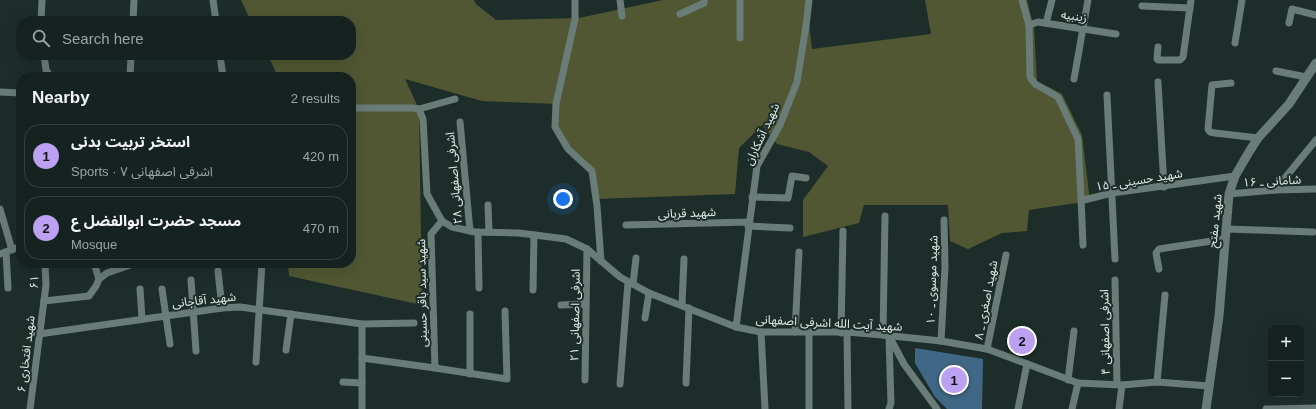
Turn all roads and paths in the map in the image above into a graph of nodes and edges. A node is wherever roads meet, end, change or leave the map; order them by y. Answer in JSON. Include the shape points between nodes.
{"nodes":[{"id":1,"x":42,"y":0,"type":"edge"},
{"id":2,"x":134,"y":0,"type":"edge"},
{"id":3,"x":213,"y":0,"type":"edge"},
{"id":4,"x":575,"y":0,"type":"edge"},
{"id":5,"x":620,"y":0,"type":"edge"},
{"id":6,"x":704,"y":0,"type":"edge"},
{"id":7,"x":740,"y":0,"type":"edge"},
{"id":8,"x":809,"y":0,"type":"edge"},
{"id":9,"x":1022,"y":0,"type":"edge"},
{"id":10,"x":1052,"y":0,"type":"edge"},
{"id":11,"x":1088,"y":0,"type":"edge"},
{"id":12,"x":1191,"y":0,"type":"edge"},
{"id":13,"x":1242,"y":0,"type":"edge"},
{"id":14,"x":1142,"y":6,"type":"dead end"},
{"id":15,"x":1190,"y":8,"type":"junction"},
{"id":16,"x":680,"y":14,"type":"dead end"},
{"id":17,"x":1316,"y":15,"type":"edge"},
{"id":18,"x":41,"y":16,"type":"edge"},
{"id":19,"x":133,"y":16,"type":"edge"},
{"id":20,"x":215,"y":16,"type":"edge"},
{"id":21,"x":622,"y":16,"type":"dead end"},
{"id":22,"x":1046,"y":23,"type":"junction"},
{"id":23,"x":1289,"y":23,"type":"dead end"},
{"id":24,"x":1029,"y":25,"type":"junction"},
{"id":25,"x":1082,"y":28,"type":"junction"},
{"id":26,"x":1116,"y":34,"type":"dead end"},
{"id":27,"x":740,"y":38,"type":"dead end"},
{"id":28,"x":1235,"y":43,"type":"dead end"},
{"id":29,"x":1158,"y":47,"type":"dead end"},
{"id":30,"x":45,"y":60,"type":"edge"},
{"id":31,"x":131,"y":60,"type":"edge"},
{"id":32,"x":221,"y":60,"type":"edge"},
{"id":33,"x":1315,"y":65,"type":"edge"},
{"id":34,"x":1276,"y":71,"type":"dead end"},
{"id":35,"x":47,"y":72,"type":"edge"},
{"id":36,"x":130,"y":72,"type":"edge"},
{"id":37,"x":222,"y":72,"type":"edge"},
{"id":38,"x":1306,"y":77,"type":"junction"},
{"id":39,"x":1074,"y":79,"type":"dead end"},
{"id":40,"x":1158,"y":82,"type":"dead end"},
{"id":41,"x":1231,"y":83,"type":"dead end"},
{"id":42,"x":0,"y":92,"type":"edge"},
{"id":43,"x":16,"y":93,"type":"edge"},
{"id":44,"x":1107,"y":95,"type":"dead end"},
{"id":45,"x":455,"y":99,"type":"dead end"},
{"id":46,"x":356,"y":108,"type":"edge"},
{"id":47,"x":419,"y":109,"type":"junction"},
{"id":48,"x":460,"y":122,"type":"dead end"},
{"id":49,"x":1258,"y":138,"type":"junction"},
{"id":50,"x":1316,"y":140,"type":"edge"},
{"id":51,"x":1234,"y":176,"type":"junction"},
{"id":52,"x":806,"y":178,"type":"dead end"},
{"id":53,"x":1164,"y":187,"type":"junction"},
{"id":54,"x":1316,"y":189,"type":"edge"},
{"id":55,"x":1275,"y":190,"type":"junction"},
{"id":56,"x":1112,"y":193,"type":"junction"},
{"id":57,"x":1229,"y":194,"type":"junction"},
{"id":58,"x":752,"y":196,"type":"junction"},
{"id":59,"x":1081,"y":198,"type":"junction"},
{"id":60,"x":488,"y":205,"type":"dead end"},
{"id":61,"x":0,"y":209,"type":"edge"},
{"id":62,"x":885,"y":216,"type":"dead end"},
{"id":63,"x":944,"y":220,"type":"dead end"},
{"id":64,"x":442,"y":221,"type":"junction"},
{"id":65,"x":749,"y":224,"type":"junction"},
{"id":66,"x":626,"y":225,"type":"dead end"},
{"id":67,"x":790,"y":228,"type":"dead end"},
{"id":68,"x":1226,"y":229,"type":"junction"},
{"id":69,"x":470,"y":231,"type":"junction"},
{"id":70,"x":843,"y":231,"type":"dead end"},
{"id":71,"x":478,"y":232,"type":"junction"},
{"id":72,"x":489,"y":232,"type":"junction"},
{"id":73,"x":1313,"y":232,"type":"dead end"},
{"id":74,"x":534,"y":235,"type":"junction"},
{"id":75,"x":1225,"y":239,"type":"junction"},
{"id":76,"x":1083,"y":245,"type":"dead end"},
{"id":77,"x":16,"y":248,"type":"edge"},
{"id":78,"x":587,"y":249,"type":"junction"},
{"id":79,"x":6,"y":252,"type":"edge"},
{"id":80,"x":799,"y":252,"type":"dead end"},
{"id":81,"x":1006,"y":255,"type":"dead end"},
{"id":82,"x":636,"y":258,"type":"dead end"},
{"id":83,"x":684,"y":259,"type":"dead end"},
{"id":84,"x":1115,"y":259,"type":"dead end"},
{"id":85,"x":601,"y":261,"type":"junction"},
{"id":86,"x":44,"y":268,"type":"edge"},
{"id":87,"x":96,"y":268,"type":"edge"},
{"id":88,"x":122,"y":268,"type":"edge"},
{"id":89,"x":262,"y":268,"type":"edge"},
{"id":90,"x":1159,"y":269,"type":"dead end"},
{"id":91,"x":218,"y":271,"type":"dead end"},
{"id":92,"x":99,"y":279,"type":"junction"},
{"id":93,"x":192,"y":280,"type":"dead end"},
{"id":94,"x":1115,"y":280,"type":"dead end"},
{"id":95,"x":631,"y":283,"type":"junction"},
{"id":96,"x":8,"y":288,"type":"dead end"},
{"id":97,"x":140,"y":288,"type":"dead end"},
{"id":98,"x":479,"y":288,"type":"dead end"},
{"id":99,"x":162,"y":289,"type":"dead end"},
{"id":100,"x":533,"y":290,"type":"dead end"},
{"id":101,"x":649,"y":292,"type":"junction"},
{"id":102,"x":1165,"y":295,"type":"dead end"},
{"id":103,"x":44,"y":301,"type":"junction"},
{"id":104,"x":586,"y":304,"type":"junction"},
{"id":105,"x":561,"y":305,"type":"dead end"},
{"id":106,"x":682,"y":305,"type":"junction"},
{"id":107,"x":222,"y":308,"type":"junction"},
{"id":108,"x":689,"y":308,"type":"junction"},
{"id":109,"x":260,"y":310,"type":"junction"},
{"id":110,"x":193,"y":312,"type":"junction"},
{"id":111,"x":505,"y":312,"type":"dead end"},
{"id":112,"x":290,"y":314,"type":"junction"},
{"id":113,"x":470,"y":314,"type":"dead end"},
{"id":114,"x":166,"y":316,"type":"junction"},
{"id":115,"x":645,"y":318,"type":"dead end"},
{"id":116,"x":142,"y":319,"type":"junction"},
{"id":117,"x":414,"y":323,"type":"dead end"},
{"id":118,"x":362,"y":324,"type":"junction"},
{"id":119,"x":736,"y":327,"type":"junction"},
{"id":120,"x":1074,"y":330,"type":"dead end"},
{"id":121,"x":761,"y":332,"type":"junction"},
{"id":122,"x":795,"y":332,"type":"junction"},
{"id":123,"x":809,"y":332,"type":"junction"},
{"id":124,"x":844,"y":332,"type":"junction"},
{"id":125,"x":39,"y":334,"type":"junction"},
{"id":126,"x":886,"y":335,"type":"junction"},
{"id":127,"x":941,"y":341,"type":"junction"},
{"id":128,"x":170,"y":344,"type":"dead end"},
{"id":129,"x":987,"y":349,"type":"junction"},
{"id":130,"x":286,"y":350,"type":"dead end"},
{"id":131,"x":196,"y":351,"type":"dead end"},
{"id":132,"x":362,"y":358,"type":"junction"},
{"id":133,"x":256,"y":362,"type":"dead end"},
{"id":134,"x":1027,"y":364,"type":"junction"},
{"id":135,"x":435,"y":368,"type":"junction"},
{"id":136,"x":470,"y":374,"type":"junction"},
{"id":137,"x":585,"y":380,"type":"dead end"},
{"id":138,"x":1068,"y":380,"type":"junction"},
{"id":139,"x":343,"y":382,"type":"dead end"},
{"id":140,"x":1157,"y":382,"type":"junction"},
{"id":141,"x":362,"y":383,"type":"junction"},
{"id":142,"x":686,"y":383,"type":"dead end"},
{"id":143,"x":1078,"y":383,"type":"junction"},
{"id":144,"x":620,"y":384,"type":"dead end"},
{"id":145,"x":1120,"y":385,"type":"junction"},
{"id":146,"x":1209,"y":386,"type":"junction"},
{"id":147,"x":1316,"y":408,"type":"edge"},
{"id":148,"x":30,"y":409,"type":"edge"},
{"id":149,"x":362,"y":409,"type":"edge"},
{"id":150,"x":765,"y":409,"type":"edge"},
{"id":151,"x":809,"y":409,"type":"edge"},
{"id":152,"x":848,"y":409,"type":"edge"},
{"id":153,"x":889,"y":409,"type":"edge"},
{"id":154,"x":937,"y":409,"type":"edge"},
{"id":155,"x":1018,"y":409,"type":"edge"},
{"id":156,"x":1072,"y":409,"type":"edge"},
{"id":157,"x":1119,"y":409,"type":"edge"},
{"id":158,"x":1206,"y":409,"type":"edge"},
{"id":159,"x":1266,"y":409,"type":"edge"},
{"id":160,"x":1278,"y":409,"type":"edge"}],
"edges":[{"from":1,"to":18,"type":"street"},
{"from":2,"to":19,"type":"street"},
{"from":3,"to":20,"type":"street"},
{"from":4,"to":85,"type":"street","via":[[575,20],[556,104],[555,128],[568,149],[592,171]]},
{"from":5,"to":21,"type":"street"},
{"from":6,"to":16,"type":"street","via":[[704,3]]},
{"from":7,"to":27,"type":"street"},
{"from":8,"to":58,"type":"street","name":"شهید آشکاران","via":[[797,82],[780,125],[757,166]]},
{"from":9,"to":24,"type":"street"},
{"from":10,"to":22,"type":"street"},
{"from":11,"to":25,"type":"street"},
{"from":12,"to":15,"type":"street"},
{"from":13,"to":28,"type":"street"},
{"from":14,"to":15,"type":"street"},
{"from":15,"to":29,"type":"street","via":[[1182,58],[1158,60]]},
{"from":17,"to":23,"type":"street","via":[[1292,9]]},
{"from":22,"to":24,"type":"street","name":"زینبیه"},
{"from":22,"to":25,"type":"street","name":"زینبیه"},
{"from":24,"to":59,"type":"street","name":"شهید حسینی ـ ۱۵","via":[[1030,77],[1035,84],[1058,97],[1078,139]]},
{"from":25,"to":26,"type":"street","name":"زینبیه"},
{"from":25,"to":39,"type":"street"},
{"from":30,"to":35,"type":"street"},
{"from":31,"to":36,"type":"street"},
{"from":32,"to":37,"type":"street"},
{"from":33,"to":38,"type":"street","name":"شهید مفتح"},
{"from":34,"to":38,"type":"street"},
{"from":38,"to":49,"type":"street","name":"شهید مفتح","via":[[1289,104]]},
{"from":40,"to":53,"type":"street"},
{"from":41,"to":49,"type":"street","via":[[1212,85],[1208,129],[1215,133]]},
{"from":42,"to":43,"type":"street"},
{"from":44,"to":56,"type":"street"},
{"from":45,"to":47,"type":"street"},
{"from":46,"to":47,"type":"street"},
{"from":47,"to":64,"type":"street","via":[[423,119],[427,194]]},
{"from":48,"to":69,"type":"street","name":"اشرفی اصفهانی ۲۸"},
{"from":49,"to":51,"type":"street","name":"شهید مفتح"},
{"from":50,"to":55,"type":"street"},
{"from":51,"to":53,"type":"street","name":"شهید حسینی ـ ۱۵"},
{"from":51,"to":57,"type":"street","name":"شهید مفتح"},
{"from":52,"to":58,"type":"street","via":[[792,176],[788,198]]},
{"from":53,"to":56,"type":"street","name":"شهید حسینی ـ ۱۵"},
{"from":54,"to":55,"type":"street","name":"شامانی ـ ۱۶"},
{"from":55,"to":57,"type":"street","name":"شامانی ـ ۱۶"},
{"from":56,"to":59,"type":"street","name":"شهید حسینی ـ ۱۵","via":[[1084,200]]},
{"from":56,"to":84,"type":"street"},
{"from":57,"to":68,"type":"street","name":"شهید مفتح"},
{"from":58,"to":65,"type":"street","name":"شهید آشکاران"},
{"from":59,"to":76,"type":"street"},
{"from":60,"to":72,"type":"street"},
{"from":61,"to":79,"type":"street"},
{"from":62,"to":126,"type":"street"},
{"from":63,"to":127,"type":"street","name":"شهید موسوی ـ ۱۰"},
{"from":64,"to":69,"type":"street","name":"شهید آیت الله اشرفی اصفهانی","via":[[452,227]]},
{"from":64,"to":135,"type":"street","name":"شهید سید باقر حسینی","via":[[431,234]]},
{"from":65,"to":66,"type":"street","name":"شهید قربانی"},
{"from":65,"to":67,"type":"street","name":"شهید قربانی"},
{"from":65,"to":119,"type":"street","name":"شهید آشکاران"},
{"from":68,"to":73,"type":"street"},
{"from":68,"to":75,"type":"street","name":"شهید مفتح"},
{"from":69,"to":71,"type":"street","name":"شهید آیت الله اشرفی اصفهانی"},
{"from":70,"to":124,"type":"street"},
{"from":71,"to":72,"type":"street","name":"شهید آیت الله اشرفی اصفهانی"},
{"from":71,"to":98,"type":"street"},
{"from":72,"to":74,"type":"street","name":"شهید آیت الله اشرفی اصفهانی"},
{"from":74,"to":78,"type":"street","name":"شهید آیت الله اشرفی اصفهانی","via":[[566,239]]},
{"from":74,"to":100,"type":"street"},
{"from":75,"to":90,"type":"street","via":[[1159,249],[1156,253]]},
{"from":75,"to":146,"type":"street","name":"شهید مفتح","via":[[1219,316]]},
{"from":77,"to":79,"type":"street"},
{"from":78,"to":85,"type":"street","name":"شهید آیت الله اشرفی اصفهانی"},
{"from":78,"to":104,"type":"street","name":"اشرفی اصفهانی ۲۱"},
{"from":79,"to":96,"type":"street"},
{"from":80,"to":122,"type":"street"},
{"from":81,"to":129,"type":"street","name":"شهید اصغری ـ ۸"},
{"from":82,"to":95,"type":"street"},
{"from":83,"to":106,"type":"street"},
{"from":85,"to":95,"type":"street","name":"شهید آیت الله اشرفی اصفهانی"},
{"from":86,"to":103,"type":"street","name":"۶۱"},
{"from":87,"to":92,"type":"street"},
{"from":88,"to":92,"type":"street"},
{"from":89,"to":109,"type":"street"},
{"from":91,"to":107,"type":"street"},
{"from":92,"to":103,"type":"street","via":[[89,296]]},
{"from":93,"to":110,"type":"street"},
{"from":94,"to":145,"type":"street","name":"اشرفی اصفهانی ۴"},
{"from":95,"to":101,"type":"street","name":"شهید آیت الله اشرفی اصفهانی"},
{"from":95,"to":144,"type":"street"},
{"from":97,"to":116,"type":"street"},
{"from":99,"to":114,"type":"street"},
{"from":101,"to":106,"type":"street","name":"شهید آیت الله اشرفی اصفهانی"},
{"from":101,"to":115,"type":"street"},
{"from":102,"to":140,"type":"street"},
{"from":103,"to":125,"type":"street","name":"شهید افتخاری ۶"},
{"from":104,"to":105,"type":"street"},
{"from":104,"to":137,"type":"street","name":"اشرفی اصفهانی ۲۱"},
{"from":106,"to":108,"type":"street","name":"شهید آیت الله اشرفی اصفهانی"},
{"from":107,"to":109,"type":"street","name":"شهید آقاجانی"},
{"from":107,"to":110,"type":"street","name":"شهید آقاجانی"},
{"from":108,"to":119,"type":"street","name":"شهید آیت الله اشرفی اصفهانی"},
{"from":108,"to":142,"type":"street"},
{"from":109,"to":112,"type":"street","name":"شهید آقاجانی"},
{"from":109,"to":133,"type":"street"},
{"from":110,"to":114,"type":"street","name":"شهید آقاجانی"},
{"from":110,"to":131,"type":"street"},
{"from":111,"to":136,"type":"street","via":[[507,379]]},
{"from":112,"to":118,"type":"street","name":"شهید آقاجانی"},
{"from":112,"to":130,"type":"street"},
{"from":113,"to":136,"type":"street"},
{"from":114,"to":116,"type":"street","name":"شهید آقاجانی"},
{"from":114,"to":128,"type":"street"},
{"from":116,"to":125,"type":"street","name":"شهید آقاجانی"},
{"from":117,"to":118,"type":"street","name":"شهید آقاجانی"},
{"from":118,"to":132,"type":"street"},
{"from":119,"to":121,"type":"street","name":"شهید آیت الله اشرفی اصفهانی"},
{"from":120,"to":138,"type":"street"},
{"from":121,"to":122,"type":"street","name":"شهید آیت الله اشرفی اصفهانی"},
{"from":121,"to":150,"type":"street"},
{"from":122,"to":123,"type":"street","name":"شهید آیت الله اشرفی اصفهانی"},
{"from":123,"to":124,"type":"street","name":"شهید آیت الله اشرفی اصفهانی"},
{"from":123,"to":151,"type":"street"},
{"from":124,"to":126,"type":"street","name":"شهید آیت الله اشرفی اصفهانی"},
{"from":124,"to":152,"type":"street"},
{"from":125,"to":148,"type":"street","name":"شهید افتخاری ۶"},
{"from":126,"to":127,"type":"street","name":"شهید آیت الله اشرفی اصفهانی"},
{"from":126,"to":153,"type":"street","via":[[891,403]]},
{"from":126,"to":154,"type":"street"},
{"from":127,"to":129,"type":"street","name":"شهید آیت الله اشرفی اصفهانی"},
{"from":129,"to":134,"type":"street","name":"شهید آیت الله اشرفی اصفهانی"},
{"from":132,"to":135,"type":"street"},
{"from":132,"to":141,"type":"street"},
{"from":134,"to":138,"type":"street","name":"شهید آیت الله اشرفی اصفهانی"},
{"from":134,"to":155,"type":"street"},
{"from":135,"to":136,"type":"street"},
{"from":138,"to":143,"type":"street","name":"شهید آیت الله اشرفی اصفهانی"},
{"from":139,"to":141,"type":"street"},
{"from":140,"to":145,"type":"street","name":"شهید آیت الله اشرفی اصفهانی"},
{"from":140,"to":146,"type":"street","name":"شهید آیت الله اشرفی اصفهانی"},
{"from":141,"to":149,"type":"street"},
{"from":143,"to":145,"type":"street","name":"شهید آیت الله اشرفی اصفهانی"},
{"from":143,"to":156,"type":"street"},
{"from":145,"to":157,"type":"street","name":"اشرفی اصفهانی ۴"},
{"from":146,"to":158,"type":"street","name":"شهید مفتح"},
{"from":147,"to":160,"type":"street"},
{"from":159,"to":160,"type":"street"}]}
